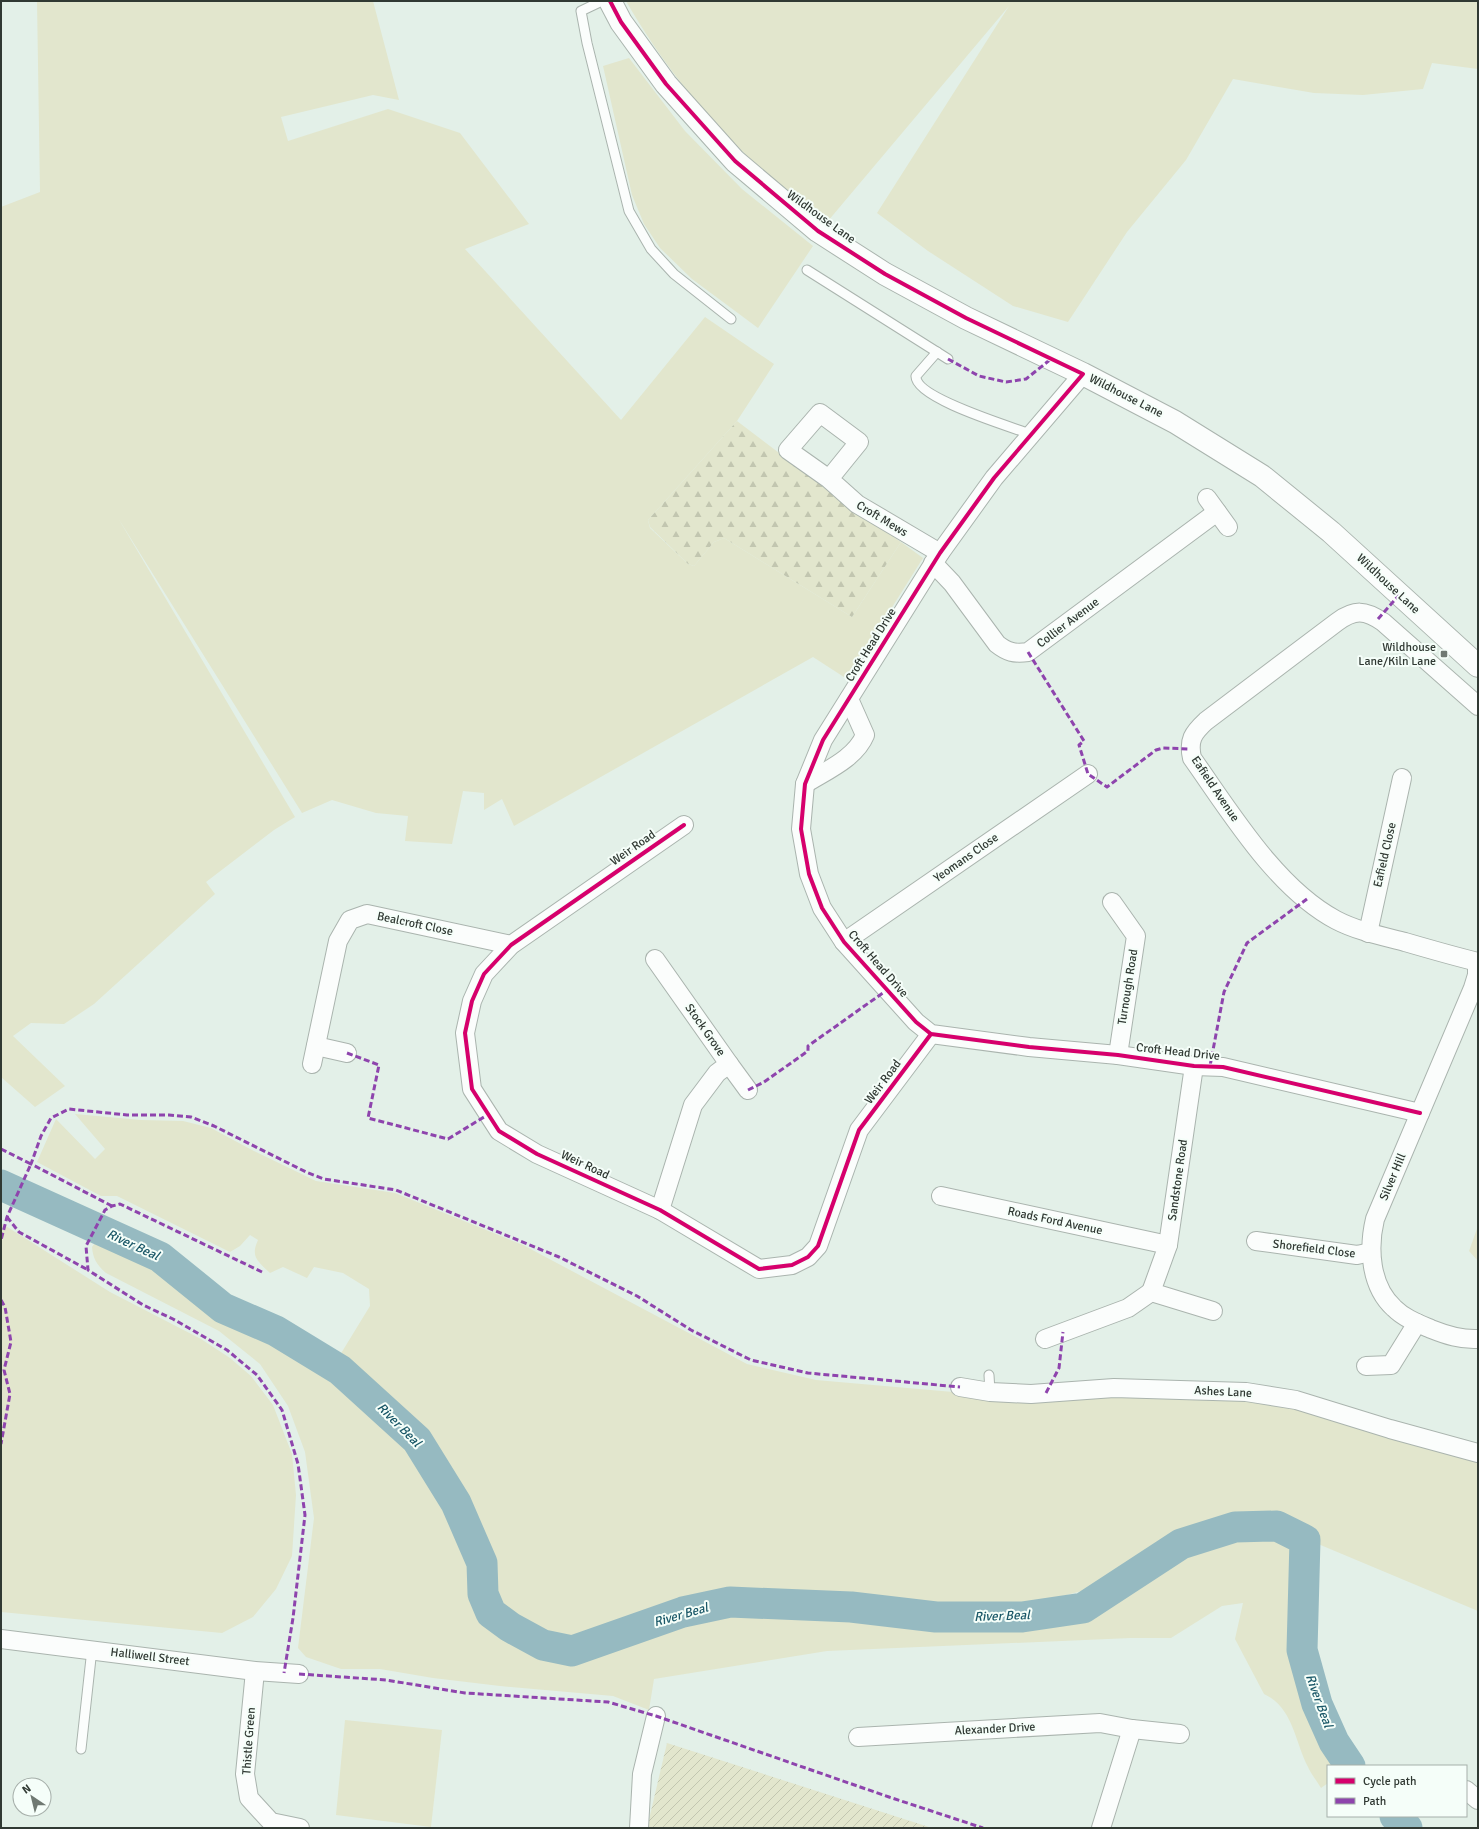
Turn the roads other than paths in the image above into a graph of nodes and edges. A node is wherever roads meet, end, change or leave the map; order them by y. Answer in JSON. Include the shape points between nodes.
{"nodes":[{"id":1,"x":602,"y":1,"type":"edge"},
{"id":2,"x":610,"y":1,"type":"edge"},
{"id":3,"x":807,"y":270,"type":"dead end"},
{"id":4,"x":731,"y":319,"type":"dead end"},
{"id":5,"x":937,"y":352,"type":"junction"},
{"id":6,"x":948,"y":359,"type":"dead end"},
{"id":7,"x":1083,"y":374,"type":"junction"},
{"id":8,"x":1030,"y":434,"type":"junction"},
{"id":9,"x":829,"y":479,"type":"dead end"},
{"id":10,"x":1228,"y":527,"type":"dead end"},
{"id":11,"x":937,"y":558,"type":"junction"},
{"id":12,"x":1478,"y":666,"type":"edge"},
{"id":13,"x":849,"y":699,"type":"junction"},
{"id":14,"x":1478,"y":706,"type":"edge"},
{"id":15,"x":1088,"y":774,"type":"dead end"},
{"id":16,"x":1402,"y":778,"type":"dead end"},
{"id":17,"x":805,"y":784,"type":"junction"},
{"id":18,"x":684,"y":825,"type":"dead end"},
{"id":19,"x":1112,"y":902,"type":"dead end"},
{"id":20,"x":1368,"y":933,"type":"junction"},
{"id":21,"x":844,"y":942,"type":"junction"},
{"id":22,"x":511,"y":945,"type":"junction"},
{"id":23,"x":655,"y":959,"type":"dead end"},
{"id":24,"x":1478,"y":962,"type":"edge"},
{"id":25,"x":930,"y":1034,"type":"junction"},
{"id":26,"x":316,"y":1046,"type":"junction"},
{"id":27,"x":347,"y":1053,"type":"dead end"},
{"id":28,"x":1118,"y":1055,"type":"junction"},
{"id":29,"x":312,"y":1064,"type":"dead end"},
{"id":30,"x":729,"y":1064,"type":"junction"},
{"id":31,"x":1194,"y":1066,"type":"junction"},
{"id":32,"x":748,"y":1090,"type":"dead end"},
{"id":33,"x":1420,"y":1113,"type":"junction"},
{"id":34,"x":941,"y":1196,"type":"dead end"},
{"id":35,"x":660,"y":1210,"type":"junction"},
{"id":36,"x":1256,"y":1241,"type":"dead end"},
{"id":37,"x":1168,"y":1245,"type":"junction"},
{"id":38,"x":1371,"y":1252,"type":"junction"},
{"id":39,"x":1151,"y":1292,"type":"junction"},
{"id":40,"x":1213,"y":1311,"type":"dead end"},
{"id":41,"x":1417,"y":1323,"type":"junction"},
{"id":42,"x":1045,"y":1339,"type":"dead end"},
{"id":43,"x":1478,"y":1339,"type":"edge"},
{"id":44,"x":1366,"y":1366,"type":"dead end"},
{"id":45,"x":960,"y":1387,"type":"dead end"},
{"id":46,"x":1478,"y":1453,"type":"edge"},
{"id":47,"x":1,"y":1639,"type":"edge"},
{"id":48,"x":92,"y":1649,"type":"junction"},
{"id":49,"x":255,"y":1671,"type":"junction"},
{"id":50,"x":298,"y":1674,"type":"dead end"},
{"id":51,"x":656,"y":1716,"type":"dead end"},
{"id":52,"x":1132,"y":1729,"type":"junction"},
{"id":53,"x":1180,"y":1734,"type":"dead end"},
{"id":54,"x":858,"y":1737,"type":"dead end"},
{"id":55,"x":81,"y":1749,"type":"dead end"},
{"id":56,"x":1467,"y":1791,"type":"edge"},
{"id":57,"x":1478,"y":1800,"type":"edge"},
{"id":58,"x":300,"y":1828,"type":"edge"},
{"id":59,"x":639,"y":1828,"type":"edge"},
{"id":60,"x":1101,"y":1828,"type":"edge"}],
"edges":[{"from":1,"to":4,"type":"lane","via":[[581,11],[586,43],[629,211],[652,249],[674,274]]},
{"from":2,"to":7,"type":"main road","name":"Wildhouse Lane","via":[[621,22],[666,84],[735,161],[818,231],[885,274],[966,318]]},
{"from":3,"to":5,"type":"lane"},
{"from":5,"to":6,"type":"lane"},
{"from":5,"to":8,"type":"lane","via":[[916,376],[921,388],[971,414]]},
{"from":7,"to":8,"type":"street","name":"Croft Head Drive"},
{"from":7,"to":12,"type":"main road","name":"Wildhouse Lane","via":[[1175,422],[1262,476],[1331,532]]},
{"from":8,"to":11,"type":"street","name":"Croft Head Drive","via":[[994,478]]},
{"from":9,"to":11,"type":"street","name":"Croft Mews","via":[[857,504]]},
{"from":10,"to":11,"type":"street","name":"Collier Avenue","via":[[1212,505],[1028,652],[1017,654],[1006,651],[996,644]]},
{"from":11,"to":13,"type":"street","name":"Croft Head Drive"},
{"from":13,"to":17,"type":"street","name":"Croft Head Drive","via":[[823,740]]},
{"from":13,"to":17,"type":"street","via":[[865,735],[861,746]]},
{"from":14,"to":20,"type":"street","name":"Eafield Avenue","via":[[1383,622],[1361,612],[1337,622],[1194,732],[1189,747],[1192,758],[1258,850],[1287,882],[1310,902],[1336,920]]},
{"from":15,"to":21,"type":"street","name":"Yeomans Close"},
{"from":16,"to":20,"type":"street","name":"Eafield Close"},
{"from":17,"to":21,"type":"street","name":"Croft Head Drive","via":[[801,829],[809,874],[822,908]]},
{"from":18,"to":22,"type":"street","name":"Weir Road"},
{"from":19,"to":28,"type":"street","name":"Turnough Road","via":[[1136,936]]},
{"from":20,"to":24,"type":"street","name":"Eafield Avenue"},
{"from":21,"to":25,"type":"street","name":"Croft Head Drive","via":[[916,1022]]},
{"from":22,"to":26,"type":"street","name":"Bealcroft Close","via":[[368,914],[350,920],[338,941]]},
{"from":22,"to":35,"type":"street","name":"Weir Road","via":[[484,974],[472,1001],[465,1032],[472,1088],[499,1131],[537,1154]]},
{"from":23,"to":30,"type":"street","name":"Stock Grove"},
{"from":24,"to":33,"type":"street","name":"Silver Hill","via":[[1474,988]]},
{"from":25,"to":28,"type":"street","name":"Croft Head Drive"},
{"from":25,"to":35,"type":"street","name":"Weir Road","via":[[859,1130],[818,1246],[808,1257],[792,1265],[759,1269]]},
{"from":26,"to":27,"type":"street"},
{"from":26,"to":29,"type":"street","name":"Bealcroft Close"},
{"from":28,"to":31,"type":"street","name":"Croft Head Drive"},
{"from":30,"to":32,"type":"street"},
{"from":30,"to":35,"type":"street","name":"Stock Grove","via":[[717,1073],[693,1105]]},
{"from":31,"to":33,"type":"street","name":"Croft Head Drive","via":[[1223,1066]]},
{"from":31,"to":37,"type":"street","name":"Sandstone Road"},
{"from":33,"to":38,"type":"street","name":"Silver Hill","via":[[1375,1219],[1371,1234]]},
{"from":34,"to":37,"type":"street","name":"Roads Ford Avenue"},
{"from":36,"to":38,"type":"street","name":"Shorefield Close","via":[[1357,1255]]},
{"from":37,"to":39,"type":"street","name":"Sandstone Road"},
{"from":38,"to":41,"type":"street","name":"Silver Hill","via":[[1375,1276],[1386,1299],[1400,1313]]},
{"from":39,"to":40,"type":"street"},
{"from":39,"to":42,"type":"street","via":[[1128,1308]]},
{"from":41,"to":43,"type":"street","name":"Silver Hill","via":[[1447,1336]]},
{"from":41,"to":44,"type":"street","via":[[1391,1366]]},
{"from":45,"to":46,"type":"street","name":"Ashes Lane","via":[[990,1383],[1031,1394],[1114,1388],[1246,1392],[1296,1400]]},
{"from":47,"to":48,"type":"street","name":"Halliwell Street"},
{"from":48,"to":49,"type":"street","name":"Halliwell Street"},
{"from":48,"to":55,"type":"lane"},
{"from":49,"to":50,"type":"street","name":"Halliwell Street"},
{"from":49,"to":58,"type":"street","name":"Thistle Green","via":[[245,1774],[249,1798],[271,1822]]},
{"from":51,"to":59,"type":"street","via":[[642,1774]]},
{"from":52,"to":53,"type":"street","name":"Alexander Drive"},
{"from":52,"to":54,"type":"street","name":"Alexander Drive","via":[[1100,1723]]},
{"from":52,"to":60,"type":"street"},
{"from":56,"to":57,"type":"street"}]}
